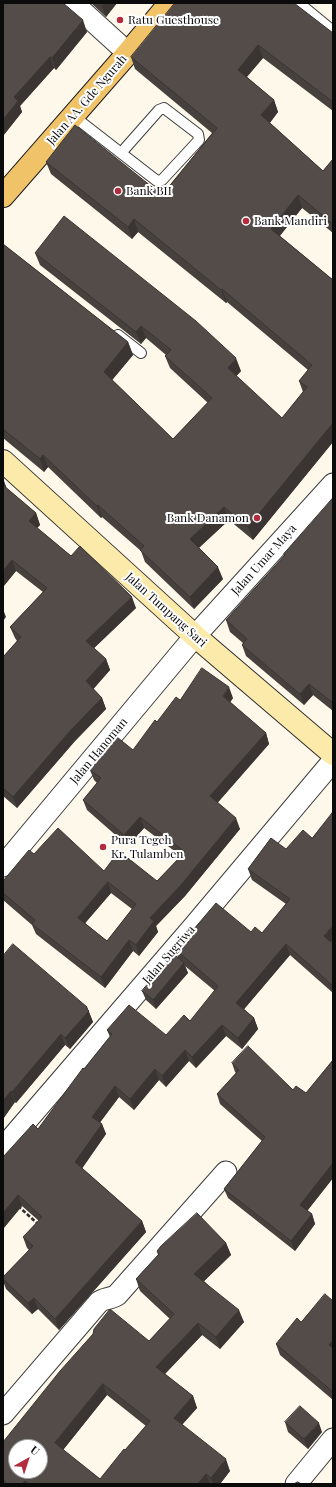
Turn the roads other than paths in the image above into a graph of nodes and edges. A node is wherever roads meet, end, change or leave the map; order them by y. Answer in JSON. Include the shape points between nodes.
{"nodes":[{"id":1,"x":73,"y":3,"type":"edge"},
{"id":2,"x":170,"y":3,"type":"edge"},
{"id":3,"x":299,"y":3,"type":"edge"},
{"id":4,"x":333,"y":31,"type":"edge"},
{"id":5,"x":128,"y":53,"type":"junction"},
{"id":6,"x":72,"y":115,"type":"junction"},
{"id":7,"x":121,"y":153,"type":"junction"},
{"id":8,"x":3,"y":196,"type":"edge"},
{"id":9,"x":110,"y":328,"type":"edge"},
{"id":10,"x":141,"y":353,"type":"dead end"},
{"id":11,"x":3,"y":461,"type":"edge"},
{"id":12,"x":333,"y":484,"type":"edge"},
{"id":13,"x":195,"y":636,"type":"junction"},
{"id":14,"x":333,"y":754,"type":"edge"},
{"id":15,"x":333,"y":761,"type":"edge"},
{"id":16,"x":3,"y":866,"type":"edge"},
{"id":17,"x":3,"y":1148,"type":"edge"},
{"id":18,"x":226,"y":1172,"type":"dead end"},
{"id":19,"x":3,"y":1414,"type":"edge"},
{"id":20,"x":333,"y":1439,"type":"edge"},
{"id":21,"x":296,"y":1484,"type":"edge"}],
"edges":[{"from":1,"to":5,"type":"street"},
{"from":2,"to":5,"type":"main road","name":"Jalan AA. Gde Ngurah"},
{"from":3,"to":4,"type":"lane"},
{"from":5,"to":6,"type":"main road","name":"Jalan AA. Gde Ngurah"},
{"from":6,"to":7,"type":"lane"},
{"from":6,"to":8,"type":"main road","name":"Jalan AA. Gde Ngurah"},
{"from":7,"to":7,"type":"lane","via":[[158,181],[162,180],[199,140],[198,134],[164,108],[159,110]]},
{"from":9,"to":10,"type":"lane"},
{"from":11,"to":13,"type":"main road","name":"Jalan Tumpang Sari"},
{"from":12,"to":13,"type":"street","name":"Jalan Umar Maya"},
{"from":13,"to":14,"type":"main road","name":"Jalan Tumpang Sari"},
{"from":13,"to":16,"type":"street","name":"Jalan Hanoman"},
{"from":15,"to":17,"type":"street","name":"Jalan Sugriwa"},
{"from":18,"to":19,"type":"street","via":[[117,1295],[99,1302]]},
{"from":20,"to":21,"type":"street"}]}
